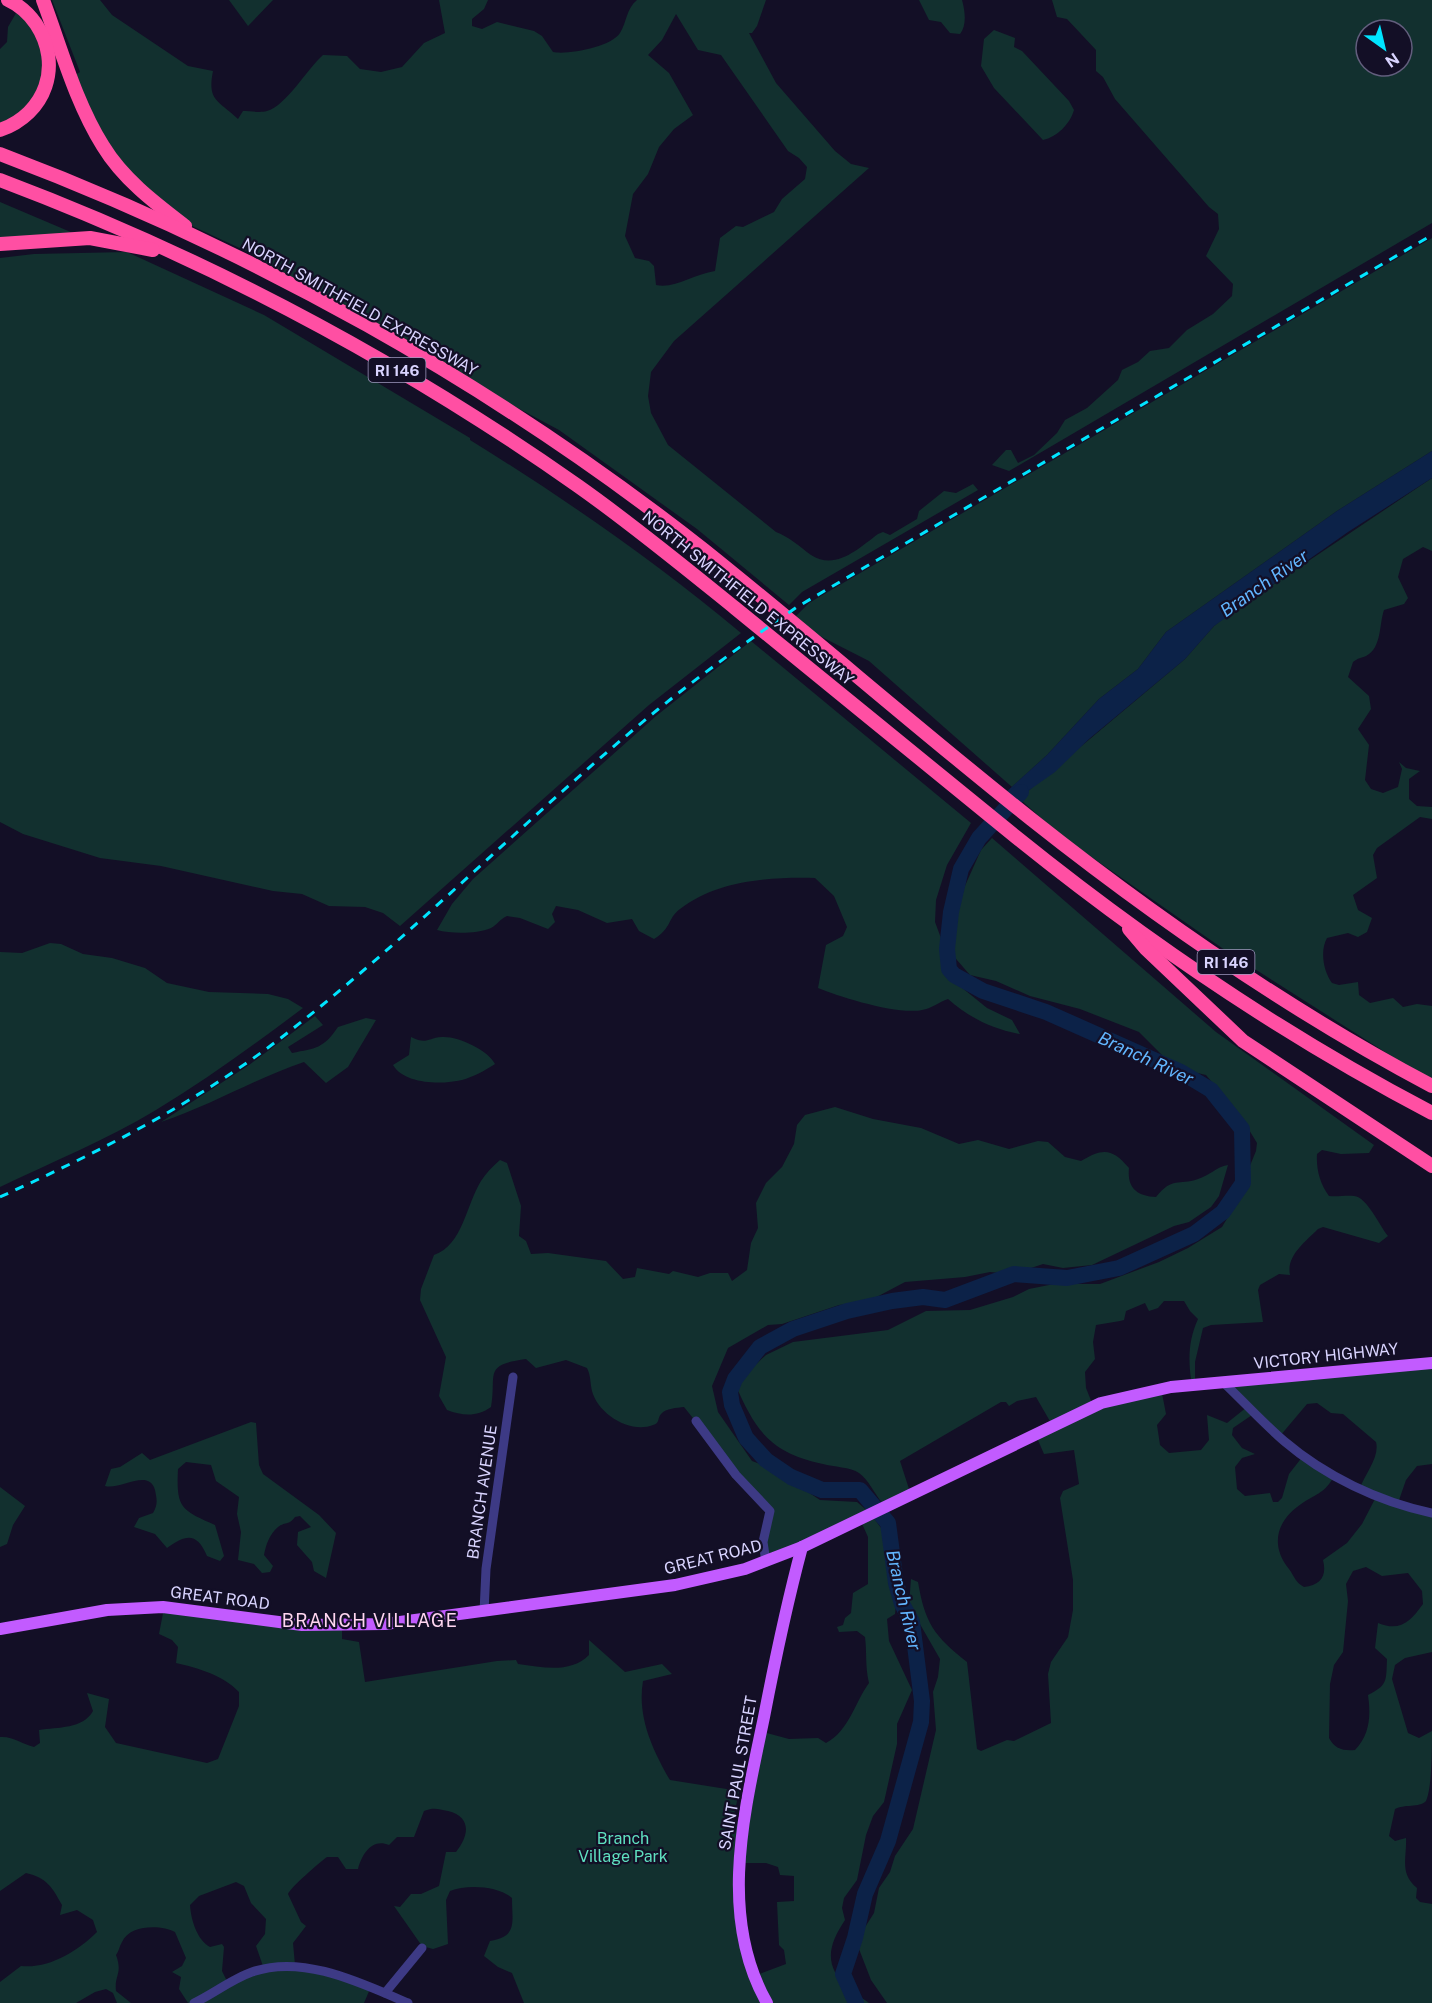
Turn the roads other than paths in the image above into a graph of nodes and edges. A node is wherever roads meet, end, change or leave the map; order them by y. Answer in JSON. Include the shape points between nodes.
{"nodes":[{"id":1,"x":8,"y":0,"type":"edge"},
{"id":2,"x":43,"y":0,"type":"edge"},
{"id":3,"x":0,"y":130,"type":"edge"},
{"id":4,"x":0,"y":154,"type":"edge"},
{"id":5,"x":0,"y":180,"type":"edge"},
{"id":6,"x":201,"y":239,"type":"junction"},
{"id":7,"x":0,"y":244,"type":"edge"},
{"id":8,"x":189,"y":260,"type":"junction"},
{"id":9,"x":1112,"y":910,"type":"junction"},
{"id":10,"x":1432,"y":1086,"type":"edge"},
{"id":11,"x":1432,"y":1113,"type":"edge"},
{"id":12,"x":1432,"y":1166,"type":"edge"},
{"id":13,"x":1432,"y":1363,"type":"edge"},
{"id":14,"x":513,"y":1377,"type":"dead end"},
{"id":15,"x":1224,"y":1383,"type":"junction"},
{"id":16,"x":696,"y":1421,"type":"dead end"},
{"id":17,"x":1432,"y":1513,"type":"edge"},
{"id":18,"x":802,"y":1547,"type":"junction"},
{"id":19,"x":766,"y":1562,"type":"junction"},
{"id":20,"x":484,"y":1611,"type":"junction"},
{"id":21,"x":0,"y":1629,"type":"edge"},
{"id":22,"x":422,"y":1948,"type":"dead end"},
{"id":23,"x":385,"y":1993,"type":"junction"},
{"id":24,"x":194,"y":2003,"type":"edge"},
{"id":25,"x":408,"y":2003,"type":"edge"},
{"id":26,"x":767,"y":2003,"type":"edge"}],
"edges":[{"from":1,"to":3,"type":"highway","via":[[25,11],[41,31],[50,69],[36,106],[20,121]]},
{"from":2,"to":6,"type":"highway","via":[[85,111],[104,147],[144,194]]},
{"from":4,"to":6,"type":"highway","name":"NORTH SMITHFIELD EXPRESSWAY","number":"RI 146"},
{"from":5,"to":8,"type":"highway","name":"NORTH SMITHFIELD EXPRESSWAY","number":"RI 146","via":[[112,224]]},
{"from":6,"to":10,"type":"highway","name":"NORTH SMITHFIELD EXPRESSWAY","number":"RI 146","via":[[288,281],[436,366],[598,472],[704,551],[1032,820],[1184,933],[1253,980]]},
{"from":7,"to":8,"type":"highway","via":[[90,238]]},
{"from":8,"to":9,"type":"highway","name":"NORTH SMITHFIELD EXPRESSWAY","number":"RI 146","via":[[336,334],[443,397],[580,487]]},
{"from":9,"to":11,"type":"highway","name":"NORTH SMITHFIELD EXPRESSWAY","number":"RI 146","via":[[1245,1003],[1380,1086]]},
{"from":9,"to":12,"type":"highway","via":[[1146,949],[1243,1041]]},
{"from":13,"to":15,"type":"main road","name":"VICTORY HIGHWAY"},
{"from":14,"to":20,"type":"street","name":"BRANCH AVENUE","via":[[486,1569]]},
{"from":15,"to":17,"type":"street","via":[[1284,1441],[1322,1468],[1391,1502]]},
{"from":15,"to":18,"type":"main road","name":"GREAT ROAD","via":[[1171,1387],[1101,1403]]},
{"from":16,"to":19,"type":"street","via":[[736,1475],[770,1511],[763,1542]]},
{"from":18,"to":19,"type":"main road","name":"GREAT ROAD"},
{"from":18,"to":26,"type":"main road","name":"SAINT PAUL STREET","via":[[786,1608],[741,1838],[742,1926],[748,1955]]},
{"from":19,"to":20,"type":"main road","name":"GREAT ROAD","via":[[675,1585]]},
{"from":20,"to":21,"type":"main road","name":"GREAT ROAD","via":[[336,1626],[163,1607],[136,1608]]},
{"from":22,"to":23,"type":"street"},
{"from":23,"to":24,"type":"street","via":[[299,1966],[251,1972]]},
{"from":23,"to":25,"type":"street"}]}
